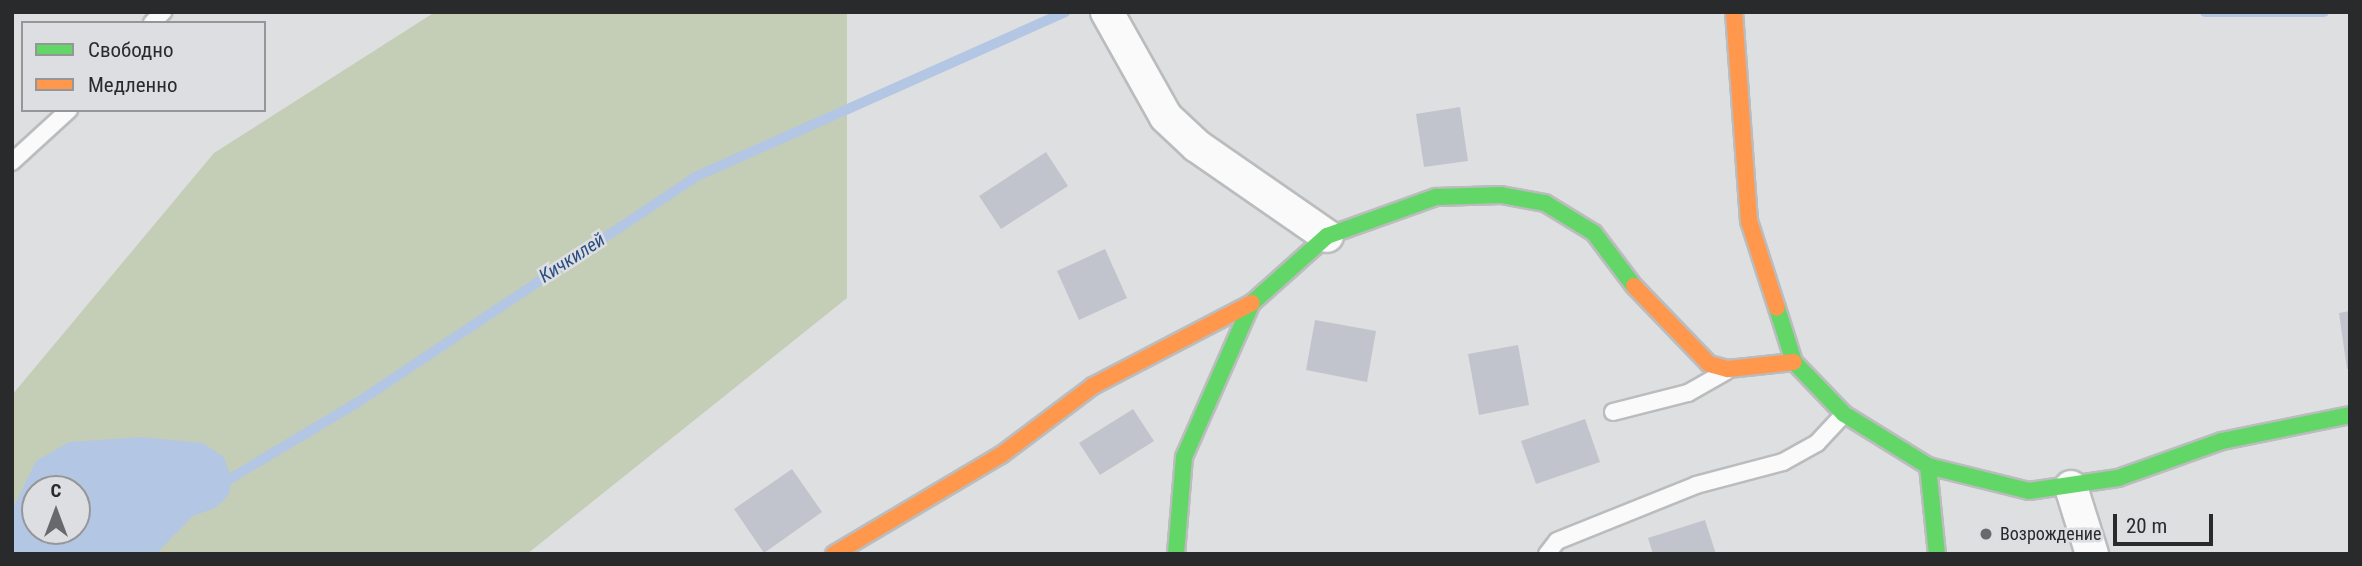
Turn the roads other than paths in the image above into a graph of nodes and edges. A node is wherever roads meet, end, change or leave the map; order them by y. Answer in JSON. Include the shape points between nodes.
{"nodes":[{"id":1,"x":1107,"y":12,"type":"edge"},
{"id":2,"x":1734,"y":12,"type":"edge"},
{"id":3,"x":67,"y":112,"type":"edge"},
{"id":4,"x":12,"y":162,"type":"edge"},
{"id":5,"x":1327,"y":236,"type":"junction"},
{"id":6,"x":1252,"y":303,"type":"junction"},
{"id":7,"x":1794,"y":362,"type":"junction"},
{"id":8,"x":1728,"y":369,"type":"junction"},
{"id":9,"x":1613,"y":412,"type":"dead end"},
{"id":10,"x":1844,"y":414,"type":"junction"},
{"id":11,"x":2350,"y":415,"type":"edge"},
{"id":12,"x":1928,"y":466,"type":"junction"},
{"id":13,"x":2071,"y":487,"type":"junction"},
{"id":14,"x":834,"y":554,"type":"edge"},
{"id":15,"x":1176,"y":554,"type":"edge"},
{"id":16,"x":1546,"y":554,"type":"edge"},
{"id":17,"x":1937,"y":554,"type":"edge"},
{"id":18,"x":2092,"y":554,"type":"edge"}],
"edges":[{"from":1,"to":5,"type":"street","via":[[1139,78],[1166,117],[1197,146]]},
{"from":2,"to":7,"type":"street","via":[[1749,221]]},
{"from":3,"to":4,"type":"lane"},
{"from":5,"to":6,"type":"street"},
{"from":5,"to":8,"type":"street","via":[[1436,197],[1501,195],[1545,203],[1594,233],[1692,352]]},
{"from":6,"to":14,"type":"street","via":[[1093,386],[1001,455]]},
{"from":6,"to":15,"type":"street","via":[[1184,457]]},
{"from":7,"to":8,"type":"street"},
{"from":7,"to":10,"type":"street"},
{"from":8,"to":9,"type":"lane","via":[[1688,393]]},
{"from":10,"to":12,"type":"street"},
{"from":10,"to":16,"type":"lane","via":[[1817,443],[1783,462],[1696,485],[1557,541]]},
{"from":11,"to":13,"type":"street","via":[[2222,441],[2118,478]]},
{"from":12,"to":13,"type":"street","via":[[1991,486]]},
{"from":12,"to":17,"type":"street"},
{"from":13,"to":18,"type":"street"}]}
